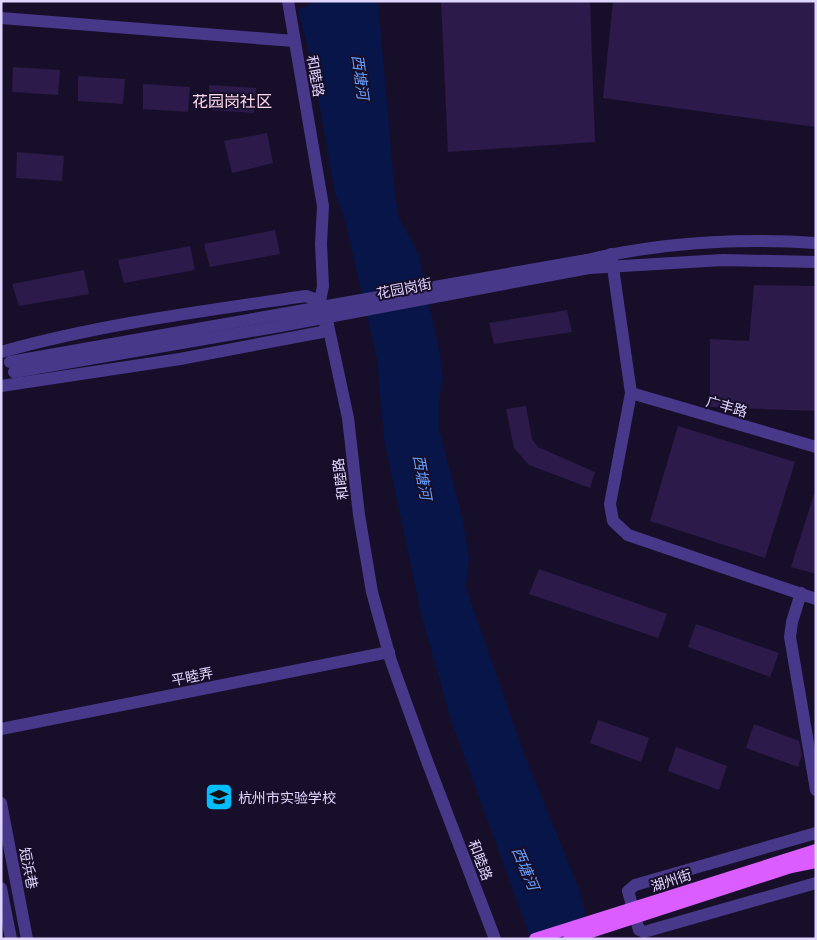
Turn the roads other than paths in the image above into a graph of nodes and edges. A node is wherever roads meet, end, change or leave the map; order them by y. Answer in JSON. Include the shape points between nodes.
{"nodes":[{"id":1,"x":288,"y":1,"type":"edge"},
{"id":2,"x":1,"y":18,"type":"edge"},
{"id":3,"x":294,"y":41,"type":"junction"},
{"id":4,"x":816,"y":243,"type":"edge"},
{"id":5,"x":613,"y":260,"type":"junction"},
{"id":6,"x":816,"y":262,"type":"edge"},
{"id":7,"x":320,"y":301,"type":"junction"},
{"id":8,"x":328,"y":325,"type":"junction"},
{"id":9,"x":7,"y":362,"type":"edge"},
{"id":10,"x":1,"y":378,"type":"edge"},
{"id":11,"x":1,"y":386,"type":"edge"},
{"id":12,"x":631,"y":393,"type":"junction"},
{"id":13,"x":816,"y":447,"type":"edge"},
{"id":14,"x":801,"y":594,"type":"junction"},
{"id":15,"x":816,"y":599,"type":"edge"},
{"id":16,"x":389,"y":652,"type":"junction"},
{"id":17,"x":1,"y":730,"type":"edge"},
{"id":18,"x":816,"y":790,"type":"edge"},
{"id":19,"x":1,"y":803,"type":"edge"},
{"id":20,"x":816,"y":832,"type":"edge"},
{"id":21,"x":816,"y":850,"type":"edge"},
{"id":22,"x":816,"y":862,"type":"edge"},
{"id":23,"x":816,"y":883,"type":"edge"},
{"id":24,"x":1,"y":888,"type":"edge"},
{"id":25,"x":11,"y":939,"type":"edge"},
{"id":26,"x":27,"y":939,"type":"edge"},
{"id":27,"x":495,"y":939,"type":"edge"},
{"id":28,"x":535,"y":939,"type":"edge"},
{"id":29,"x":569,"y":939,"type":"edge"}],
"edges":[{"from":1,"to":3,"type":"street","name":"和睦路"},
{"from":2,"to":3,"type":"street"},
{"from":3,"to":7,"type":"street","name":"和睦路","via":[[323,206],[324,286]]},
{"from":4,"to":5,"type":"street","name":"花园岗街","via":[[728,242],[661,246]]},
{"from":5,"to":6,"type":"street","name":"花园岗街"},
{"from":5,"to":9,"type":"street","name":"花园岗街","bridge":true,"via":[[275,327]]},
{"from":5,"to":12,"type":"street"},
{"from":7,"to":8,"type":"street","name":"和睦路"},
{"from":7,"to":9,"type":"street","via":[[306,296],[160,318],[36,342]]},
{"from":8,"to":11,"type":"street","via":[[322,332],[180,359]]},
{"from":8,"to":16,"type":"street","name":"和睦路","via":[[348,418],[372,592]]},
{"from":9,"to":10,"type":"street","name":"花园岗街"},
{"from":12,"to":13,"type":"street","name":"广丰路"},
{"from":12,"to":14,"type":"street","via":[[610,504],[613,521],[628,535]]},
{"from":14,"to":15,"type":"street"},
{"from":14,"to":18,"type":"street","via":[[790,637]]},
{"from":16,"to":17,"type":"street","name":"平睦弄"},
{"from":16,"to":27,"type":"street","name":"和睦路","via":[[426,760]]},
{"from":19,"to":26,"type":"street","name":"短浜巷"},
{"from":20,"to":23,"type":"street","via":[[635,885],[628,891],[639,930],[644,932]]},
{"from":21,"to":28,"type":"main road","name":"湖州街","bridge":true},
{"from":22,"to":29,"type":"main road","name":"湖州街","bridge":true,"via":[[791,867]]},
{"from":24,"to":25,"type":"street"}]}
